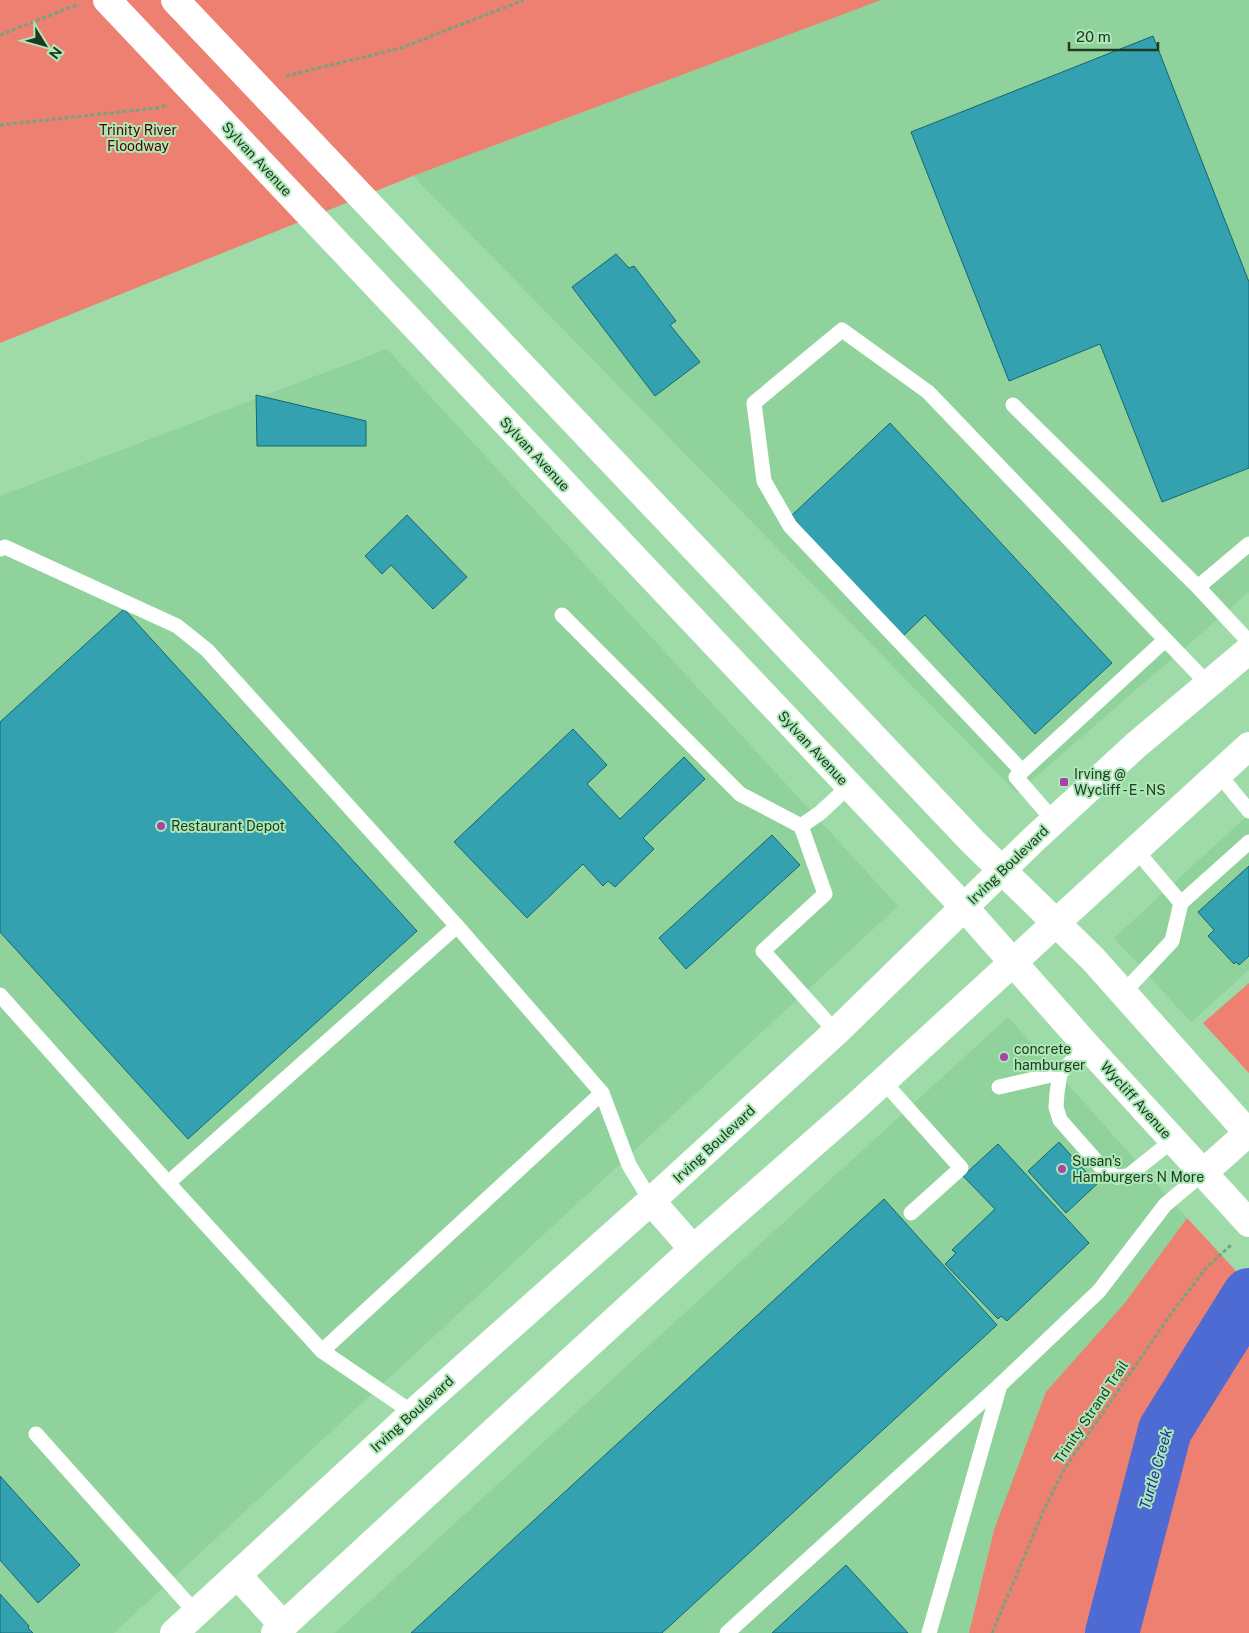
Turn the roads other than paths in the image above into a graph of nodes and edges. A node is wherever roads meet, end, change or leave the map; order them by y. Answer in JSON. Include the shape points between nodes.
{"nodes":[{"id":1,"x":175,"y":0,"type":"edge"},
{"id":2,"x":94,"y":2,"type":"edge"},
{"id":3,"x":1013,"y":405,"type":"dead end"},
{"id":4,"x":1249,"y":544,"type":"edge"},
{"id":5,"x":0,"y":550,"type":"edge"},
{"id":6,"x":1198,"y":587,"type":"junction"},
{"id":7,"x":562,"y":615,"type":"dead end"},
{"id":8,"x":1165,"y":640,"type":"junction"},
{"id":9,"x":1249,"y":642,"type":"edge"},
{"id":10,"x":1249,"y":650,"type":"edge"},
{"id":11,"x":1208,"y":684,"type":"junction"},
{"id":12,"x":1249,"y":746,"type":"edge"},
{"id":13,"x":1022,"y":771,"type":"junction"},
{"id":14,"x":1218,"y":773,"type":"junction"},
{"id":15,"x":849,"y":786,"type":"junction"},
{"id":16,"x":1249,"y":811,"type":"edge"},
{"id":17,"x":1054,"y":821,"type":"junction"},
{"id":18,"x":801,"y":826,"type":"junction"},
{"id":19,"x":1249,"y":842,"type":"edge"},
{"id":20,"x":1136,"y":850,"type":"junction"},
{"id":21,"x":1002,"y":871,"type":"junction"},
{"id":22,"x":1181,"y":903,"type":"junction"},
{"id":23,"x":964,"y":907,"type":"junction"},
{"id":24,"x":1056,"y":923,"type":"junction"},
{"id":25,"x":457,"y":926,"type":"junction"},
{"id":26,"x":1013,"y":962,"type":"junction"},
{"id":27,"x":1123,"y":993,"type":"junction"},
{"id":28,"x":0,"y":996,"type":"edge"},
{"id":29,"x":836,"y":1032,"type":"junction"},
{"id":30,"x":1087,"y":1046,"type":"junction"},
{"id":31,"x":1060,"y":1073,"type":"junction"},
{"id":32,"x":883,"y":1081,"type":"junction"},
{"id":33,"x":999,"y":1087,"type":"dead end"},
{"id":34,"x":602,"y":1093,"type":"junction"},
{"id":35,"x":1249,"y":1134,"type":"edge"},
{"id":36,"x":1172,"y":1140,"type":"junction"},
{"id":37,"x":1203,"y":1173,"type":"junction"},
{"id":38,"x":168,"y":1183,"type":"junction"},
{"id":39,"x":652,"y":1201,"type":"junction"},
{"id":40,"x":911,"y":1213,"type":"dead end"},
{"id":41,"x":1239,"y":1224,"type":"edge"},
{"id":42,"x":693,"y":1249,"type":"junction"},
{"id":43,"x":322,"y":1350,"type":"junction"},
{"id":44,"x":1000,"y":1385,"type":"junction"},
{"id":45,"x":413,"y":1413,"type":"junction"},
{"id":46,"x":36,"y":1434,"type":"dead end"},
{"id":47,"x":237,"y":1575,"type":"junction"},
{"id":48,"x":196,"y":1613,"type":"junction"},
{"id":49,"x":279,"y":1629,"type":"edge"},
{"id":50,"x":174,"y":1633,"type":"edge"},
{"id":51,"x":726,"y":1633,"type":"edge"},
{"id":52,"x":929,"y":1633,"type":"edge"}],
"edges":[{"from":1,"to":21,"type":"main road"},
{"from":2,"to":15,"type":"main road","name":"Sylvan Avenue","via":[[569,490]]},
{"from":3,"to":6,"type":"lane"},
{"from":4,"to":6,"type":"lane"},
{"from":5,"to":25,"type":"lane","via":[[5,547],[178,626],[200,644]]},
{"from":6,"to":9,"type":"lane"},
{"from":7,"to":18,"type":"lane","via":[[740,794]]},
{"from":8,"to":11,"type":"lane"},
{"from":8,"to":13,"type":"lane"},
{"from":8,"to":13,"type":"lane","via":[[928,392],[842,330],[754,403],[764,481],[790,526]]},
{"from":10,"to":11,"type":"main road","name":"Irving Boulevard"},
{"from":11,"to":17,"type":"main road","name":"Irving Boulevard"},
{"from":12,"to":14,"type":"main road"},
{"from":13,"to":17,"type":"lane","via":[[1016,777]]},
{"from":14,"to":16,"type":"lane"},
{"from":14,"to":20,"type":"main road"},
{"from":15,"to":18,"type":"lane"},
{"from":15,"to":23,"type":"main road","name":"Sylvan Avenue"},
{"from":17,"to":21,"type":"main road","name":"Irving Boulevard"},
{"from":18,"to":29,"type":"lane","via":[[825,894],[763,951]]},
{"from":19,"to":22,"type":"lane"},
{"from":20,"to":22,"type":"lane"},
{"from":20,"to":24,"type":"main road"},
{"from":21,"to":23,"type":"main road","name":"Irving Boulevard"},
{"from":21,"to":24,"type":"main road"},
{"from":22,"to":27,"type":"lane","via":[[1172,940]]},
{"from":23,"to":26,"type":"main road","name":"Wycliff Avenue"},
{"from":23,"to":29,"type":"main road","name":"Irving Boulevard"},
{"from":24,"to":26,"type":"main road"},
{"from":24,"to":27,"type":"main road"},
{"from":25,"to":34,"type":"lane"},
{"from":25,"to":38,"type":"lane"},
{"from":26,"to":30,"type":"main road","name":"Wycliff Avenue"},
{"from":26,"to":32,"type":"main road"},
{"from":27,"to":35,"type":"main road"},
{"from":28,"to":38,"type":"lane"},
{"from":29,"to":39,"type":"main road","name":"Irving Boulevard"},
{"from":30,"to":31,"type":"lane"},
{"from":30,"to":36,"type":"main road","name":"Wycliff Avenue"},
{"from":31,"to":33,"type":"lane"},
{"from":31,"to":36,"type":"lane","via":[[1056,1107],[1060,1120],[1104,1170],[1116,1177],[1128,1176]]},
{"from":32,"to":40,"type":"lane","via":[[961,1168]]},
{"from":32,"to":42,"type":"main road"},
{"from":34,"to":39,"type":"lane","via":[[629,1165]]},
{"from":34,"to":43,"type":"lane"},
{"from":35,"to":37,"type":"main road"},
{"from":36,"to":37,"type":"main road","name":"Wycliff Avenue"},
{"from":37,"to":41,"type":"main road","name":"Wycliff Avenue"},
{"from":37,"to":44,"type":"lane","via":[[1166,1205],[1099,1291]]},
{"from":38,"to":43,"type":"lane"},
{"from":39,"to":42,"type":"main road"},
{"from":39,"to":45,"type":"main road","name":"Irving Boulevard"},
{"from":42,"to":49,"type":"main road"},
{"from":43,"to":45,"type":"lane"},
{"from":44,"to":51,"type":"lane"},
{"from":44,"to":52,"type":"lane"},
{"from":45,"to":47,"type":"main road","name":"Irving Boulevard"},
{"from":46,"to":48,"type":"lane"},
{"from":47,"to":48,"type":"main road","name":"Irving Boulevard"},
{"from":47,"to":49,"type":"main road"},
{"from":48,"to":50,"type":"main road","name":"Irving Boulevard"}]}
